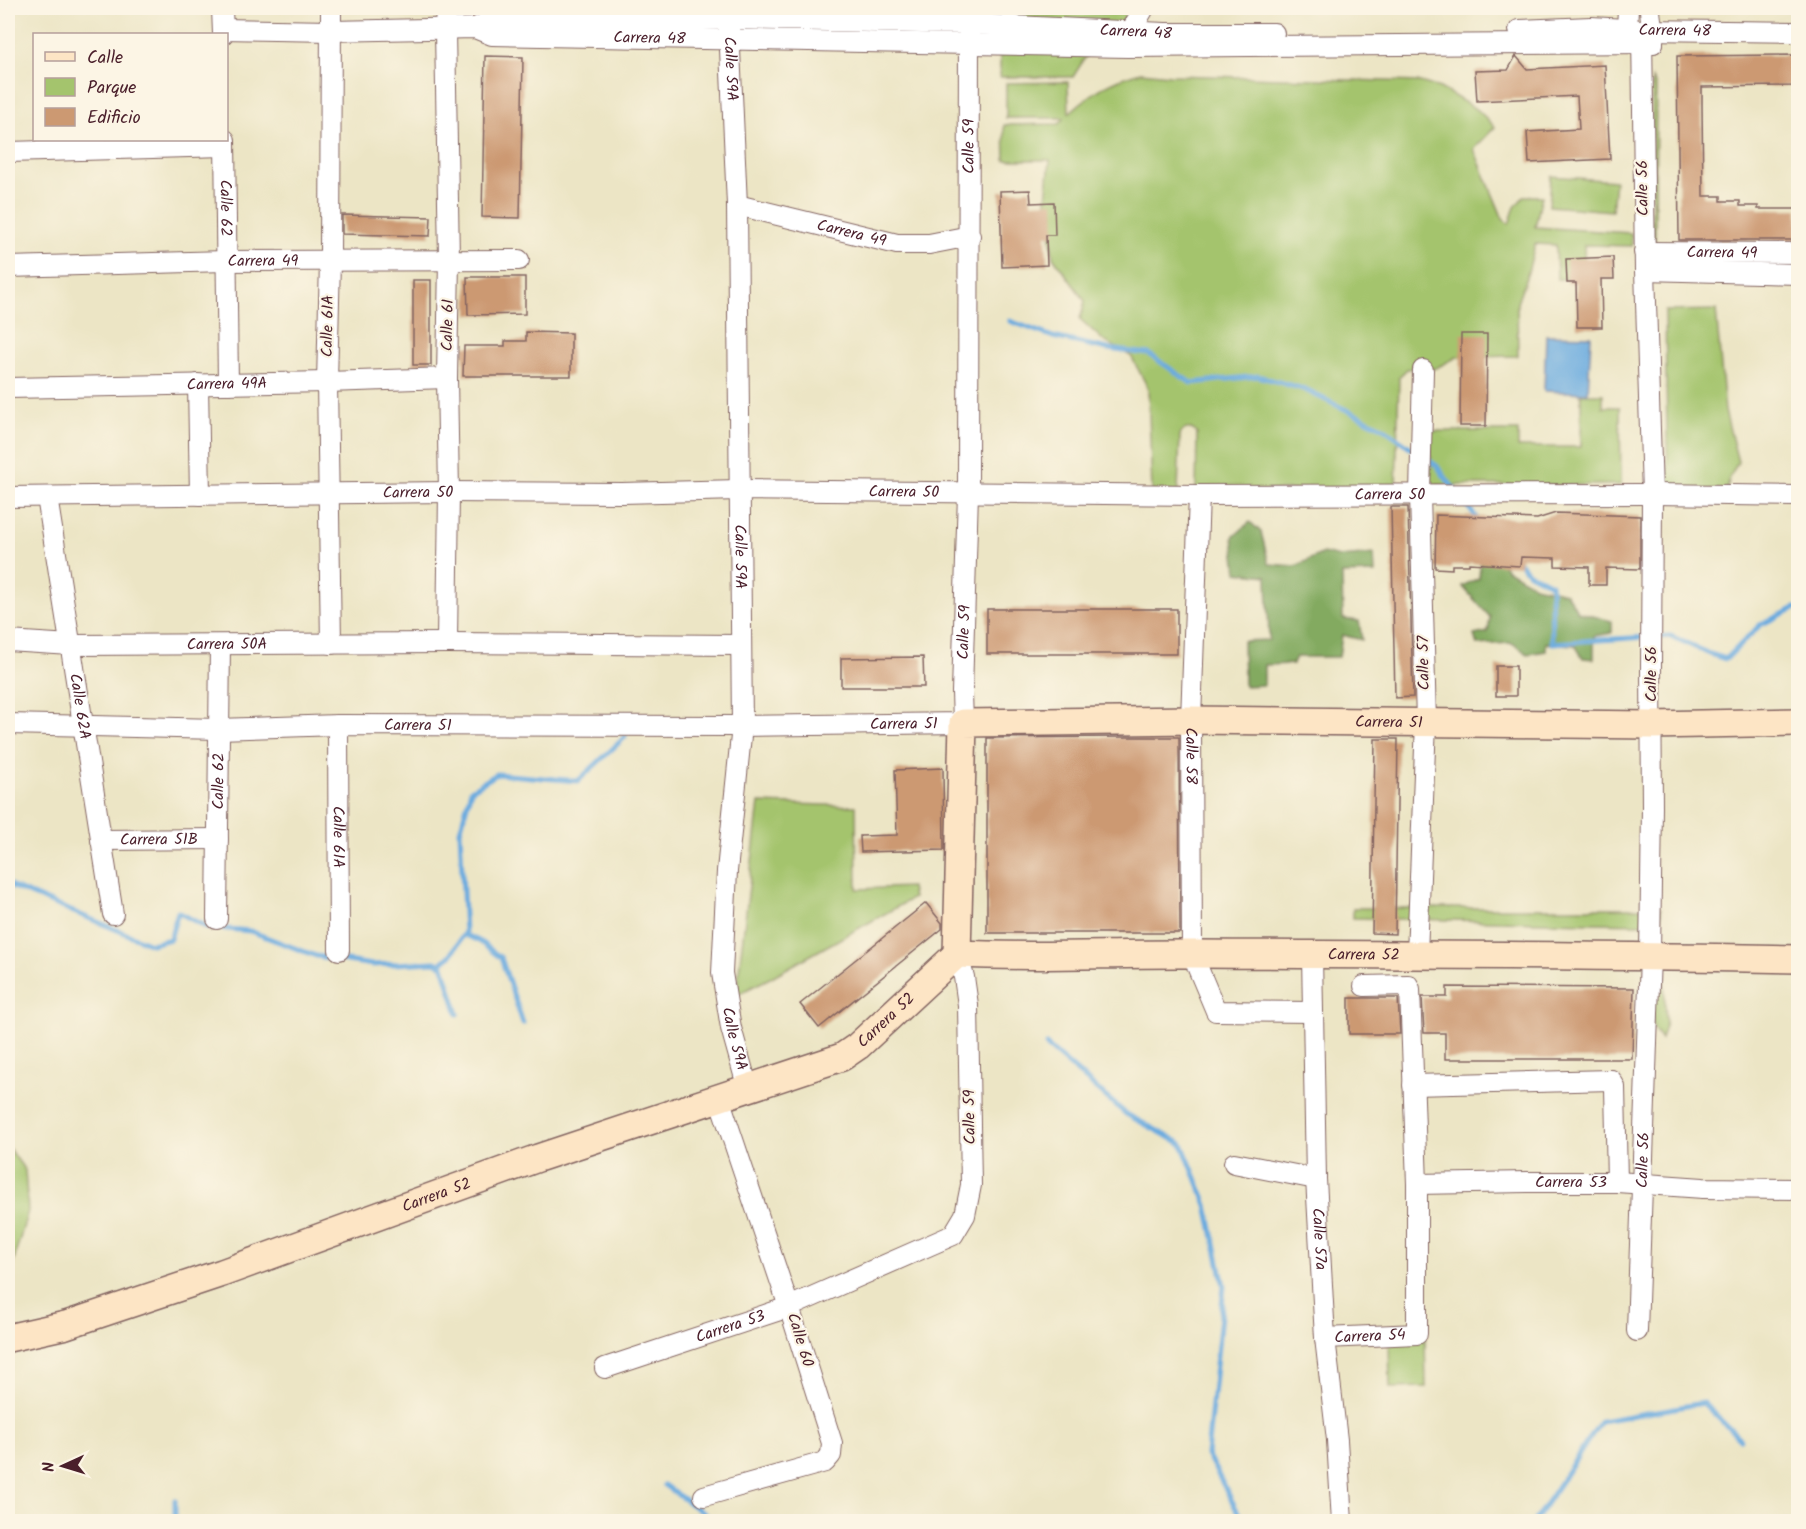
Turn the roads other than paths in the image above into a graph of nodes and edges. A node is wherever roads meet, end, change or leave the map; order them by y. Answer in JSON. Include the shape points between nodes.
{"nodes":[{"id":1,"x":222,"y":8,"type":"edge"},
{"id":2,"x":331,"y":8,"type":"edge"},
{"id":3,"x":446,"y":8,"type":"edge"},
{"id":4,"x":484,"y":8,"type":"edge"},
{"id":5,"x":1144,"y":8,"type":"edge"},
{"id":6,"x":1628,"y":8,"type":"edge"},
{"id":7,"x":729,"y":19,"type":"junction"},
{"id":8,"x":1644,"y":27,"type":"edge"},
{"id":9,"x":460,"y":29,"type":"junction"},
{"id":10,"x":330,"y":31,"type":"junction"},
{"id":11,"x":223,"y":32,"type":"edge"},
{"id":12,"x":1798,"y":32,"type":"edge"},
{"id":13,"x":970,"y":34,"type":"junction"},
{"id":14,"x":1129,"y":39,"type":"junction"},
{"id":15,"x":729,"y":40,"type":"junction"},
{"id":16,"x":225,"y":143,"type":"edge"},
{"id":17,"x":8,"y":152,"type":"edge"},
{"id":18,"x":737,"y":205,"type":"junction"},
{"id":19,"x":970,"y":236,"type":"junction"},
{"id":20,"x":1798,"y":253,"type":"edge"},
{"id":21,"x":449,"y":260,"type":"junction"},
{"id":22,"x":519,"y":260,"type":"dead end"},
{"id":23,"x":226,"y":261,"type":"junction"},
{"id":24,"x":330,"y":261,"type":"junction"},
{"id":25,"x":1649,"y":261,"type":"junction"},
{"id":26,"x":8,"y":267,"type":"edge"},
{"id":27,"x":1798,"y":274,"type":"edge"},
{"id":28,"x":1423,"y":370,"type":"dead end"},
{"id":29,"x":447,"y":378,"type":"junction"},
{"id":30,"x":327,"y":382,"type":"junction"},
{"id":31,"x":198,"y":384,"type":"junction"},
{"id":32,"x":228,"y":384,"type":"junction"},
{"id":33,"x":8,"y":388,"type":"edge"},
{"id":34,"x":739,"y":490,"type":"junction"},
{"id":35,"x":449,"y":492,"type":"junction"},
{"id":36,"x":968,"y":493,"type":"junction"},
{"id":37,"x":329,"y":494,"type":"junction"},
{"id":38,"x":1420,"y":494,"type":"junction"},
{"id":39,"x":1652,"y":494,"type":"junction"},
{"id":40,"x":200,"y":495,"type":"junction"},
{"id":41,"x":1199,"y":495,"type":"junction"},
{"id":42,"x":1798,"y":496,"type":"edge"},
{"id":43,"x":8,"y":497,"type":"edge"},
{"id":44,"x":47,"y":497,"type":"junction"},
{"id":45,"x":8,"y":641,"type":"edge"},
{"id":46,"x":447,"y":643,"type":"junction"},
{"id":47,"x":331,"y":644,"type":"junction"},
{"id":48,"x":70,"y":645,"type":"junction"},
{"id":49,"x":220,"y":645,"type":"junction"},
{"id":50,"x":741,"y":645,"type":"junction"},
{"id":51,"x":1191,"y":720,"type":"junction"},
{"id":52,"x":1426,"y":722,"type":"junction"},
{"id":53,"x":1798,"y":722,"type":"edge"},
{"id":54,"x":963,"y":723,"type":"junction"},
{"id":55,"x":8,"y":724,"type":"edge"},
{"id":56,"x":338,"y":725,"type":"junction"},
{"id":57,"x":1652,"y":725,"type":"junction"},
{"id":58,"x":83,"y":726,"type":"junction"},
{"id":59,"x":742,"y":726,"type":"junction"},
{"id":60,"x":219,"y":729,"type":"junction"},
{"id":61,"x":218,"y":839,"type":"junction"},
{"id":62,"x":101,"y":840,"type":"junction"},
{"id":63,"x":113,"y":914,"type":"dead end"},
{"id":64,"x":218,"y":919,"type":"dead end"},
{"id":65,"x":339,"y":950,"type":"dead end"},
{"id":66,"x":957,"y":954,"type":"junction"},
{"id":67,"x":1192,"y":954,"type":"junction"},
{"id":68,"x":1312,"y":955,"type":"junction"},
{"id":69,"x":1417,"y":955,"type":"junction"},
{"id":70,"x":1650,"y":956,"type":"junction"},
{"id":71,"x":1798,"y":959,"type":"edge"},
{"id":72,"x":1364,"y":986,"type":"dead end"},
{"id":73,"x":1313,"y":1012,"type":"junction"},
{"id":74,"x":1413,"y":1085,"type":"junction"},
{"id":75,"x":748,"y":1089,"type":"junction"},
{"id":76,"x":719,"y":1098,"type":"junction"},
{"id":77,"x":1234,"y":1163,"type":"dead end"},
{"id":78,"x":1316,"y":1179,"type":"junction"},
{"id":79,"x":1617,"y":1182,"type":"junction"},
{"id":80,"x":1417,"y":1184,"type":"junction"},
{"id":81,"x":1641,"y":1184,"type":"junction"},
{"id":82,"x":1798,"y":1189,"type":"edge"},
{"id":83,"x":952,"y":1236,"type":"joint"},
{"id":84,"x":789,"y":1307,"type":"junction"},
{"id":85,"x":1637,"y":1331,"type":"dead end"},
{"id":86,"x":8,"y":1338,"type":"edge"},
{"id":87,"x":1324,"y":1338,"type":"junction"},
{"id":88,"x":605,"y":1368,"type":"dead end"},
{"id":89,"x":704,"y":1496,"type":"dead end"},
{"id":90,"x":1342,"y":1521,"type":"edge"}],
"edges":[{"from":1,"to":11,"type":"street"},
{"from":2,"to":10,"type":"street","name":"Calle 61A"},
{"from":3,"to":9,"type":"street","name":"Calle 61"},
{"from":4,"to":9,"type":"street"},
{"from":5,"to":14,"type":"street"},
{"from":6,"to":8,"type":"street"},
{"from":7,"to":9,"type":"street","name":"Carrera 48","via":[[492,20]]},
{"from":7,"to":13,"type":"street","name":"Carrera 48"},
{"from":7,"to":15,"type":"street","name":"Calle 59A"},
{"from":8,"to":12,"type":"street","name":"Carrera 48"},
{"from":8,"to":14,"type":"street","name":"Carrera 48","via":[[1591,27],[1489,38]]},
{"from":8,"to":25,"type":"street","name":"Calle 56"},
{"from":9,"to":10,"type":"street","name":"Carrera 48"},
{"from":9,"to":15,"type":"street","name":"Carrera 48","via":[[492,35]]},
{"from":9,"to":21,"type":"street","name":"Calle 61"},
{"from":10,"to":11,"type":"street","name":"Carrera 48"},
{"from":10,"to":24,"type":"street","name":"Calle 61A"},
{"from":13,"to":14,"type":"street","name":"Carrera 48"},
{"from":13,"to":15,"type":"street","name":"Carrera 48"},
{"from":13,"to":19,"type":"street","name":"Calle 59"},
{"from":15,"to":18,"type":"street","name":"Calle 59A"},
{"from":16,"to":17,"type":"street"},
{"from":16,"to":23,"type":"street","name":"Calle 62"},
{"from":18,"to":19,"type":"street","name":"Carrera 49","via":[[897,244],[929,244]]},
{"from":18,"to":34,"type":"street","name":"Calle 59A"},
{"from":19,"to":36,"type":"street","name":"Calle 59"},
{"from":20,"to":25,"type":"street","name":"Carrera 49"},
{"from":21,"to":22,"type":"street","name":"Carrera 49"},
{"from":21,"to":24,"type":"street","name":"Carrera 49"},
{"from":21,"to":29,"type":"street","name":"Calle 61"},
{"from":23,"to":24,"type":"street","name":"Carrera 49"},
{"from":23,"to":26,"type":"street","name":"Carrera 49"},
{"from":23,"to":32,"type":"street","name":"Calle 62"},
{"from":24,"to":30,"type":"street","name":"Calle 61A"},
{"from":25,"to":27,"type":"street","name":"Carrera 49"},
{"from":25,"to":39,"type":"street","name":"Calle 56"},
{"from":28,"to":38,"type":"street","name":"Calle 57"},
{"from":29,"to":30,"type":"street","name":"Carrera 49A"},
{"from":29,"to":35,"type":"street","name":"Calle 61"},
{"from":30,"to":32,"type":"street","name":"Carrera 49A"},
{"from":30,"to":37,"type":"street","name":"Calle 61A"},
{"from":31,"to":32,"type":"street","name":"Carrera 49A"},
{"from":31,"to":33,"type":"street","name":"Carrera 49A"},
{"from":31,"to":40,"type":"street"},
{"from":34,"to":35,"type":"street","name":"Carrera 50"},
{"from":34,"to":36,"type":"street","name":"Carrera 50"},
{"from":34,"to":50,"type":"street","name":"Calle 59A"},
{"from":35,"to":37,"type":"street","name":"Carrera 50"},
{"from":35,"to":46,"type":"street","name":"Calle 61"},
{"from":36,"to":41,"type":"street","name":"Carrera 50"},
{"from":36,"to":54,"type":"street","name":"Calle 59"},
{"from":37,"to":40,"type":"street","name":"Carrera 50"},
{"from":37,"to":47,"type":"street","name":"Calle 61A"},
{"from":38,"to":39,"type":"street","name":"Carrera 50"},
{"from":38,"to":41,"type":"street","name":"Carrera 50"},
{"from":38,"to":52,"type":"street","name":"Calle 57"},
{"from":39,"to":42,"type":"street","name":"Carrera 50"},
{"from":39,"to":57,"type":"street","name":"Calle 56"},
{"from":40,"to":44,"type":"street","name":"Carrera 50"},
{"from":41,"to":51,"type":"street","name":"Calle 58"},
{"from":43,"to":44,"type":"street","name":"Carrera 50"},
{"from":44,"to":48,"type":"street","name":"Calle 62A"},
{"from":45,"to":48,"type":"street","name":"Carrera 50A"},
{"from":46,"to":47,"type":"street","name":"Carrera 50A"},
{"from":46,"to":50,"type":"street","name":"Carrera 50A"},
{"from":47,"to":49,"type":"street","name":"Carrera 50A"},
{"from":48,"to":49,"type":"street","name":"Carrera 50A"},
{"from":48,"to":58,"type":"street","name":"Calle 62A"},
{"from":49,"to":60,"type":"street","name":"Calle 62"},
{"from":50,"to":59,"type":"street","name":"Calle 59A"},
{"from":51,"to":52,"type":"main road","name":"Carrera 51"},
{"from":51,"to":54,"type":"main road","name":"Carrera 51"},
{"from":51,"to":67,"type":"street","name":"Calle 58"},
{"from":52,"to":57,"type":"main road","name":"Carrera 51"},
{"from":52,"to":69,"type":"street","name":"Calle 57"},
{"from":53,"to":57,"type":"main road","name":"Carrera 51"},
{"from":54,"to":59,"type":"street","name":"Carrera 51"},
{"from":54,"to":66,"type":"main road","name":"Calle 59"},
{"from":55,"to":58,"type":"street","name":"Carrera 51"},
{"from":56,"to":59,"type":"street","name":"Carrera 51"},
{"from":56,"to":60,"type":"street","name":"Carrera 51"},
{"from":56,"to":65,"type":"street","name":"Calle 61A"},
{"from":57,"to":70,"type":"street","name":"Calle 56"},
{"from":58,"to":60,"type":"street","name":"Carrera 51"},
{"from":58,"to":62,"type":"street","name":"Calle 62A"},
{"from":59,"to":75,"type":"street","name":"Calle 59A","via":[[727,872],[722,973],[731,1028]]},
{"from":60,"to":61,"type":"street","name":"Calle 62"},
{"from":61,"to":62,"type":"street","name":"Carrera 51B"},
{"from":61,"to":64,"type":"street","name":"Calle 62"},
{"from":62,"to":63,"type":"street","name":"Calle 62A"},
{"from":66,"to":67,"type":"main road","name":"Carrera 52"},
{"from":66,"to":75,"type":"main road","name":"Carrera 52","via":[[842,1057]]},
{"from":66,"to":83,"type":"street","name":"Calle 59","via":[[968,1005],[971,1185],[965,1215]]},
{"from":67,"to":68,"type":"main road","name":"Carrera 52"},
{"from":67,"to":73,"type":"street","name":"Calle 58","via":[[1216,1011]]},
{"from":68,"to":69,"type":"main road","name":"Carrera 52"},
{"from":68,"to":73,"type":"street","name":"Calle 57a"},
{"from":69,"to":70,"type":"main road","name":"Carrera 52"},
{"from":70,"to":71,"type":"main road","name":"Carrera 52"},
{"from":70,"to":81,"type":"street","name":"Calle 56"},
{"from":72,"to":74,"type":"street","via":[[1408,985],[1410,989]]},
{"from":73,"to":78,"type":"street","name":"Calle 57a"},
{"from":74,"to":79,"type":"street","via":[[1611,1080],[1615,1087]]},
{"from":74,"to":80,"type":"street"},
{"from":75,"to":76,"type":"main road","name":"Carrera 52"},
{"from":76,"to":84,"type":"street","name":"Calle 60"},
{"from":76,"to":86,"type":"main road","name":"Carrera 52","via":[[222,1273],[66,1325]]},
{"from":77,"to":78,"type":"street"},
{"from":78,"to":87,"type":"street","name":"Calle 57a"},
{"from":79,"to":80,"type":"street","name":"Carrera 53"},
{"from":79,"to":81,"type":"street","name":"Carrera 53"},
{"from":80,"to":87,"type":"street","name":"Carrera 54","via":[[1417,1334]]},
{"from":81,"to":82,"type":"street","name":"Carrera 53"},
{"from":81,"to":85,"type":"street","name":"Calle 56"},
{"from":83,"to":84,"type":"street","name":"Carrera 53"},
{"from":84,"to":88,"type":"street","name":"Carrera 53"},
{"from":84,"to":89,"type":"street","name":"Calle 60","via":[[832,1443],[831,1455],[825,1462]]},
{"from":87,"to":90,"type":"street","name":"Calle 57a"}]}
